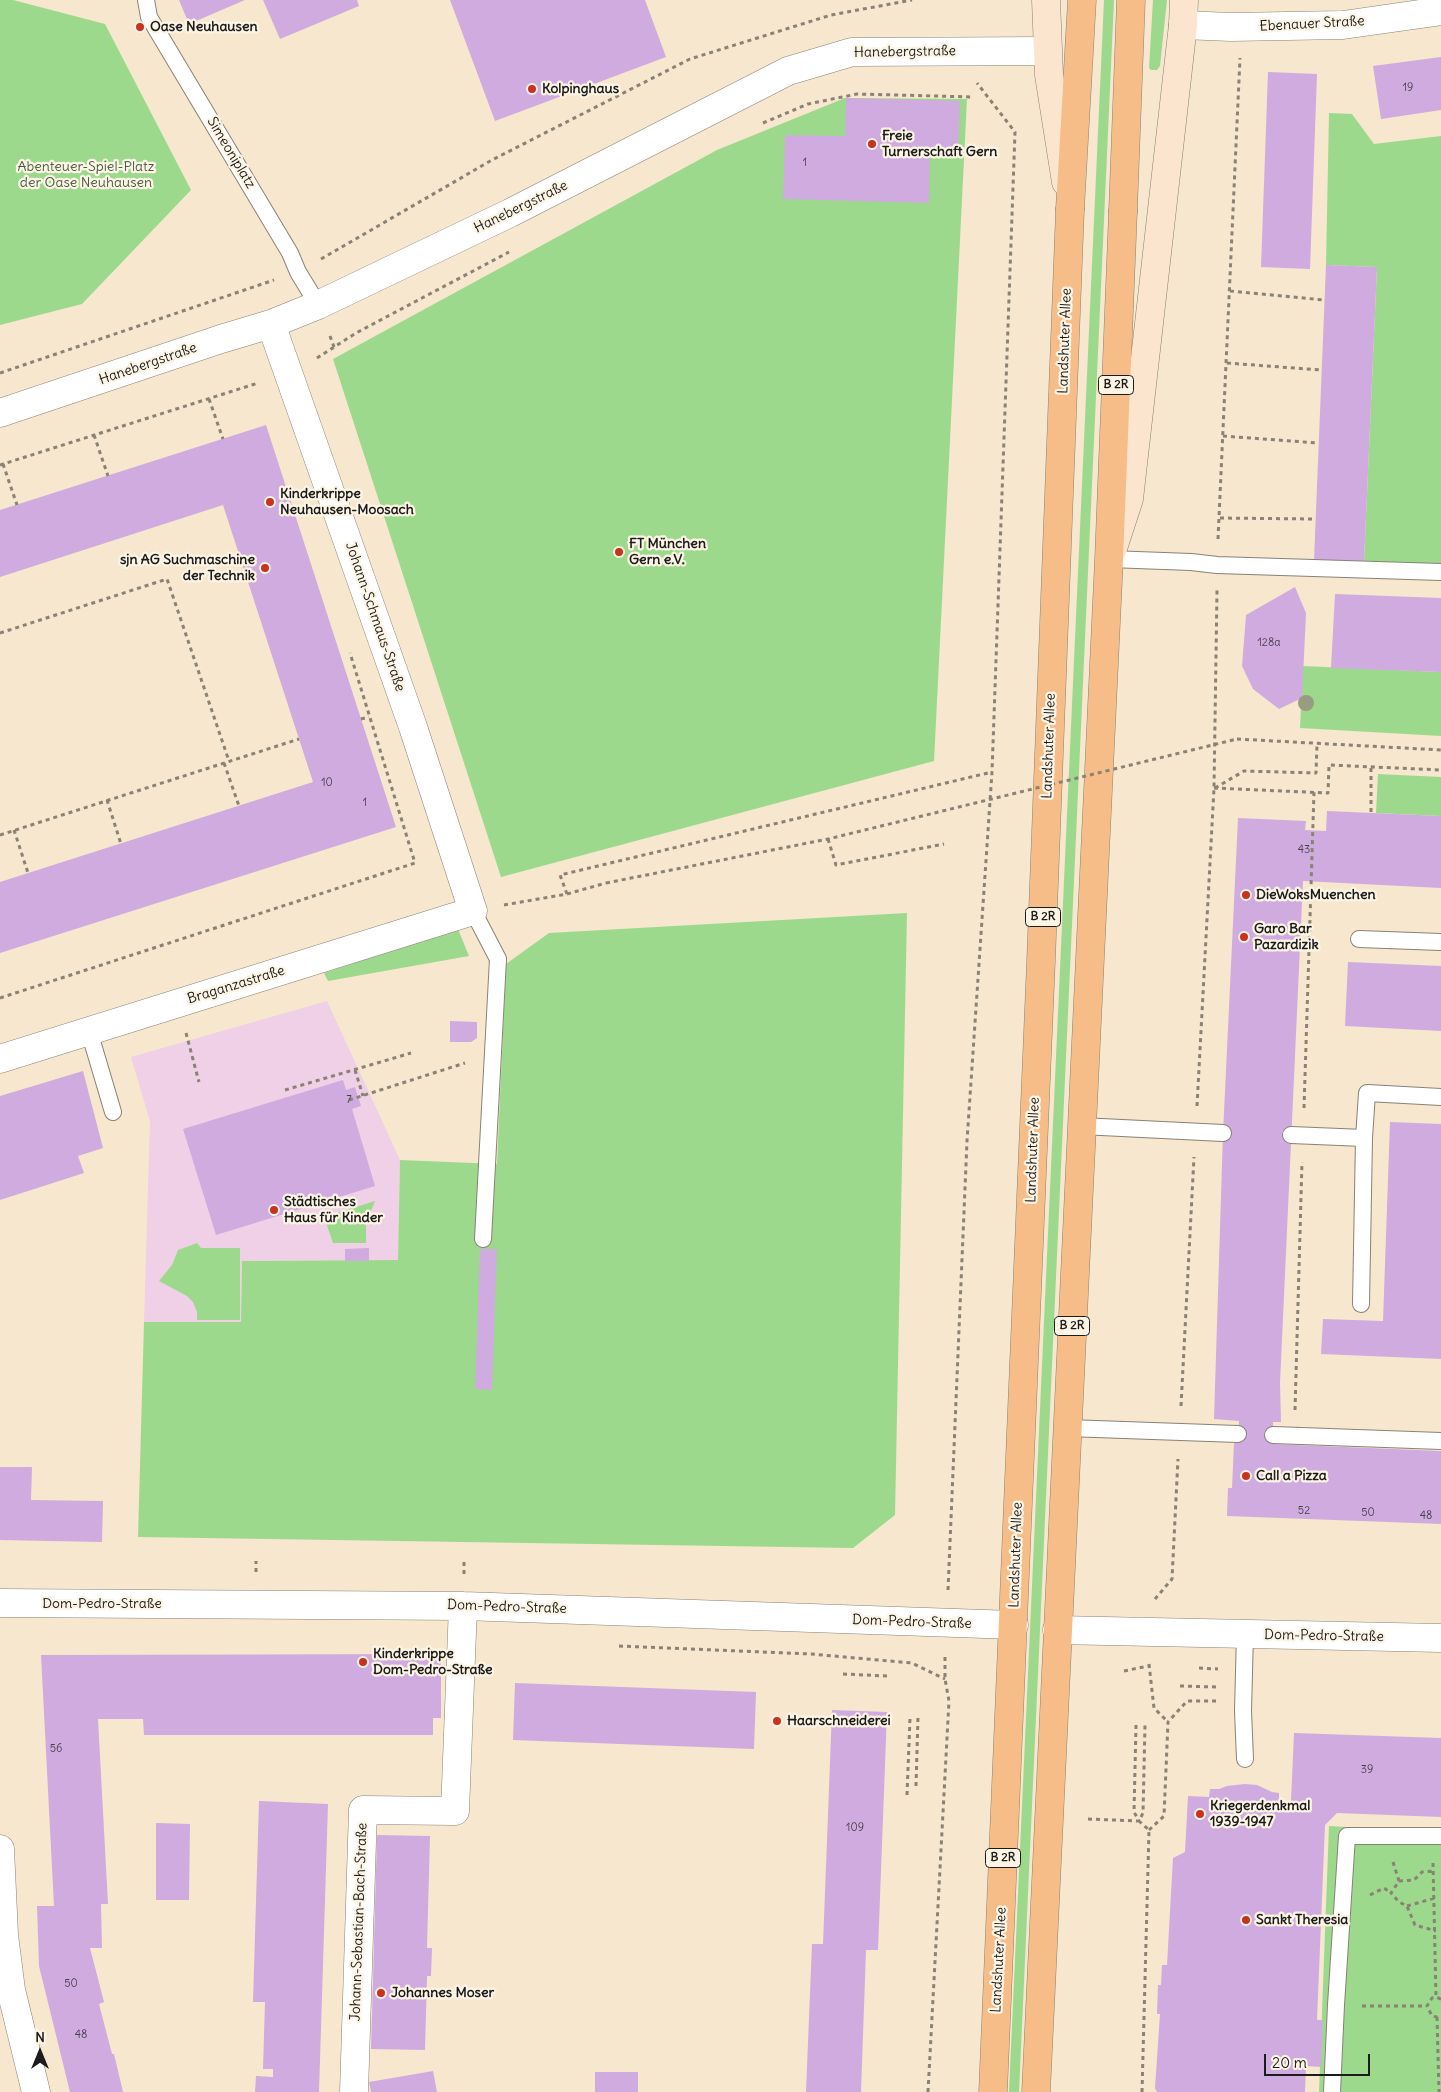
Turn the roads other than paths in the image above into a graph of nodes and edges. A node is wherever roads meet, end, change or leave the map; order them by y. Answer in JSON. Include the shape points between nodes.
{"nodes":[{"id":1,"x":146,"y":0,"type":"edge"},
{"id":2,"x":1046,"y":0,"type":"edge"},
{"id":3,"x":1082,"y":0,"type":"edge"},
{"id":4,"x":1131,"y":0,"type":"edge"},
{"id":5,"x":1441,"y":10,"type":"edge"},
{"id":6,"x":1184,"y":12,"type":"edge"},
{"id":7,"x":1046,"y":51,"type":"junction"},
{"id":8,"x":1070,"y":209,"type":"junction"},
{"id":9,"x":318,"y":305,"type":"junction"},
{"id":10,"x":271,"y":324,"type":"junction"},
{"id":11,"x":0,"y":413,"type":"edge"},
{"id":12,"x":1109,"y":559,"type":"junction"},
{"id":13,"x":1441,"y":572,"type":"edge"},
{"id":14,"x":472,"y":911,"type":"junction"},
{"id":15,"x":1359,"y":939,"type":"dead end"},
{"id":16,"x":1441,"y":942,"type":"edge"},
{"id":17,"x":89,"y":1031,"type":"junction"},
{"id":18,"x":0,"y":1059,"type":"edge"},
{"id":19,"x":1441,"y":1098,"type":"edge"},
{"id":20,"x":113,"y":1112,"type":"dead end"},
{"id":21,"x":1082,"y":1126,"type":"junction"},
{"id":22,"x":1224,"y":1132,"type":"dead end"},
{"id":23,"x":1291,"y":1135,"type":"dead end"},
{"id":24,"x":1364,"y":1138,"type":"junction"},
{"id":25,"x":483,"y":1239,"type":"dead end"},
{"id":26,"x":1361,"y":1304,"type":"dead end"},
{"id":27,"x":1067,"y":1428,"type":"junction"},
{"id":28,"x":1238,"y":1434,"type":"dead end"},
{"id":29,"x":1273,"y":1436,"type":"dead end"},
{"id":30,"x":1441,"y":1441,"type":"edge"},
{"id":31,"x":0,"y":1603,"type":"edge"},
{"id":32,"x":463,"y":1606,"type":"junction"},
{"id":33,"x":1014,"y":1625,"type":"junction"},
{"id":34,"x":1057,"y":1630,"type":"junction"},
{"id":35,"x":1245,"y":1634,"type":"junction"},
{"id":36,"x":1441,"y":1638,"type":"edge"},
{"id":37,"x":1245,"y":1759,"type":"dead end"},
{"id":38,"x":1437,"y":1836,"type":"edge"},
{"id":39,"x":0,"y":1849,"type":"edge"},
{"id":40,"x":36,"y":2092,"type":"edge"},
{"id":41,"x":354,"y":2092,"type":"edge"},
{"id":42,"x":993,"y":2092,"type":"edge"},
{"id":43,"x":1036,"y":2092,"type":"edge"},
{"id":44,"x":1332,"y":2092,"type":"edge"}],
"edges":[{"from":1,"to":9,"type":"lane","name":"Simeoniplatz","via":[[149,17]]},
{"from":2,"to":7,"type":"main road","name":"Landshuter Allee"},
{"from":3,"to":8,"type":"main road","name":"Landshuter Allee","number":"B 2R"},
{"from":4,"to":12,"type":"main road","number":"B 2R"},
{"from":5,"to":6,"type":"street","name":"Ebenauer Straße","via":[[1343,25],[1231,27]]},
{"from":6,"to":12,"type":"main road","via":[[1129,499]]},
{"from":7,"to":8,"type":"main road","name":"Landshuter Allee"},
{"from":7,"to":9,"type":"street","name":"Hanebergstraße","via":[[852,52],[788,71],[510,214]]},
{"from":8,"to":33,"type":"main road","name":"Landshuter Allee","number":"B 2R"},
{"from":9,"to":10,"type":"street","name":"Hanebergstraße"},
{"from":10,"to":11,"type":"street","name":"Hanebergstraße"},
{"from":10,"to":14,"type":"street","name":"Johann-Schmaus-Straße","via":[[413,727]]},
{"from":12,"to":13,"type":"lane"},
{"from":12,"to":21,"type":"main road","number":"B 2R"},
{"from":14,"to":17,"type":"street","name":"Braganzastraße"},
{"from":14,"to":25,"type":"lane","via":[[498,959]]},
{"from":15,"to":16,"type":"lane"},
{"from":17,"to":18,"type":"street","name":"Braganzastraße"},
{"from":17,"to":20,"type":"lane"},
{"from":19,"to":24,"type":"lane","via":[[1367,1093]]},
{"from":21,"to":22,"type":"lane"},
{"from":21,"to":27,"type":"main road","number":"B 2R"},
{"from":23,"to":24,"type":"lane"},
{"from":24,"to":26,"type":"lane"},
{"from":27,"to":28,"type":"lane"},
{"from":27,"to":34,"type":"main road","number":"B 2R"},
{"from":29,"to":30,"type":"lane"},
{"from":31,"to":32,"type":"street","name":"Dom-Pedro-Straße"},
{"from":32,"to":33,"type":"street","name":"Dom-Pedro-Straße"},
{"from":32,"to":41,"type":"street","name":"Johann-Sebastian-Bach-Straße","via":[[455,1811],[363,1810]]},
{"from":33,"to":42,"type":"main road","name":"Landshuter Allee","number":"B 2R"},
{"from":34,"to":35,"type":"street","name":"Dom-Pedro-Straße"},
{"from":34,"to":43,"type":"main road","number":"B 2R"},
{"from":35,"to":36,"type":"street","name":"Dom-Pedro-Straße"},
{"from":35,"to":37,"type":"lane"},
{"from":38,"to":44,"type":"lane","via":[[1347,1836]]},
{"from":39,"to":40,"type":"street","via":[[4,1935],[11,1990]]}]}
